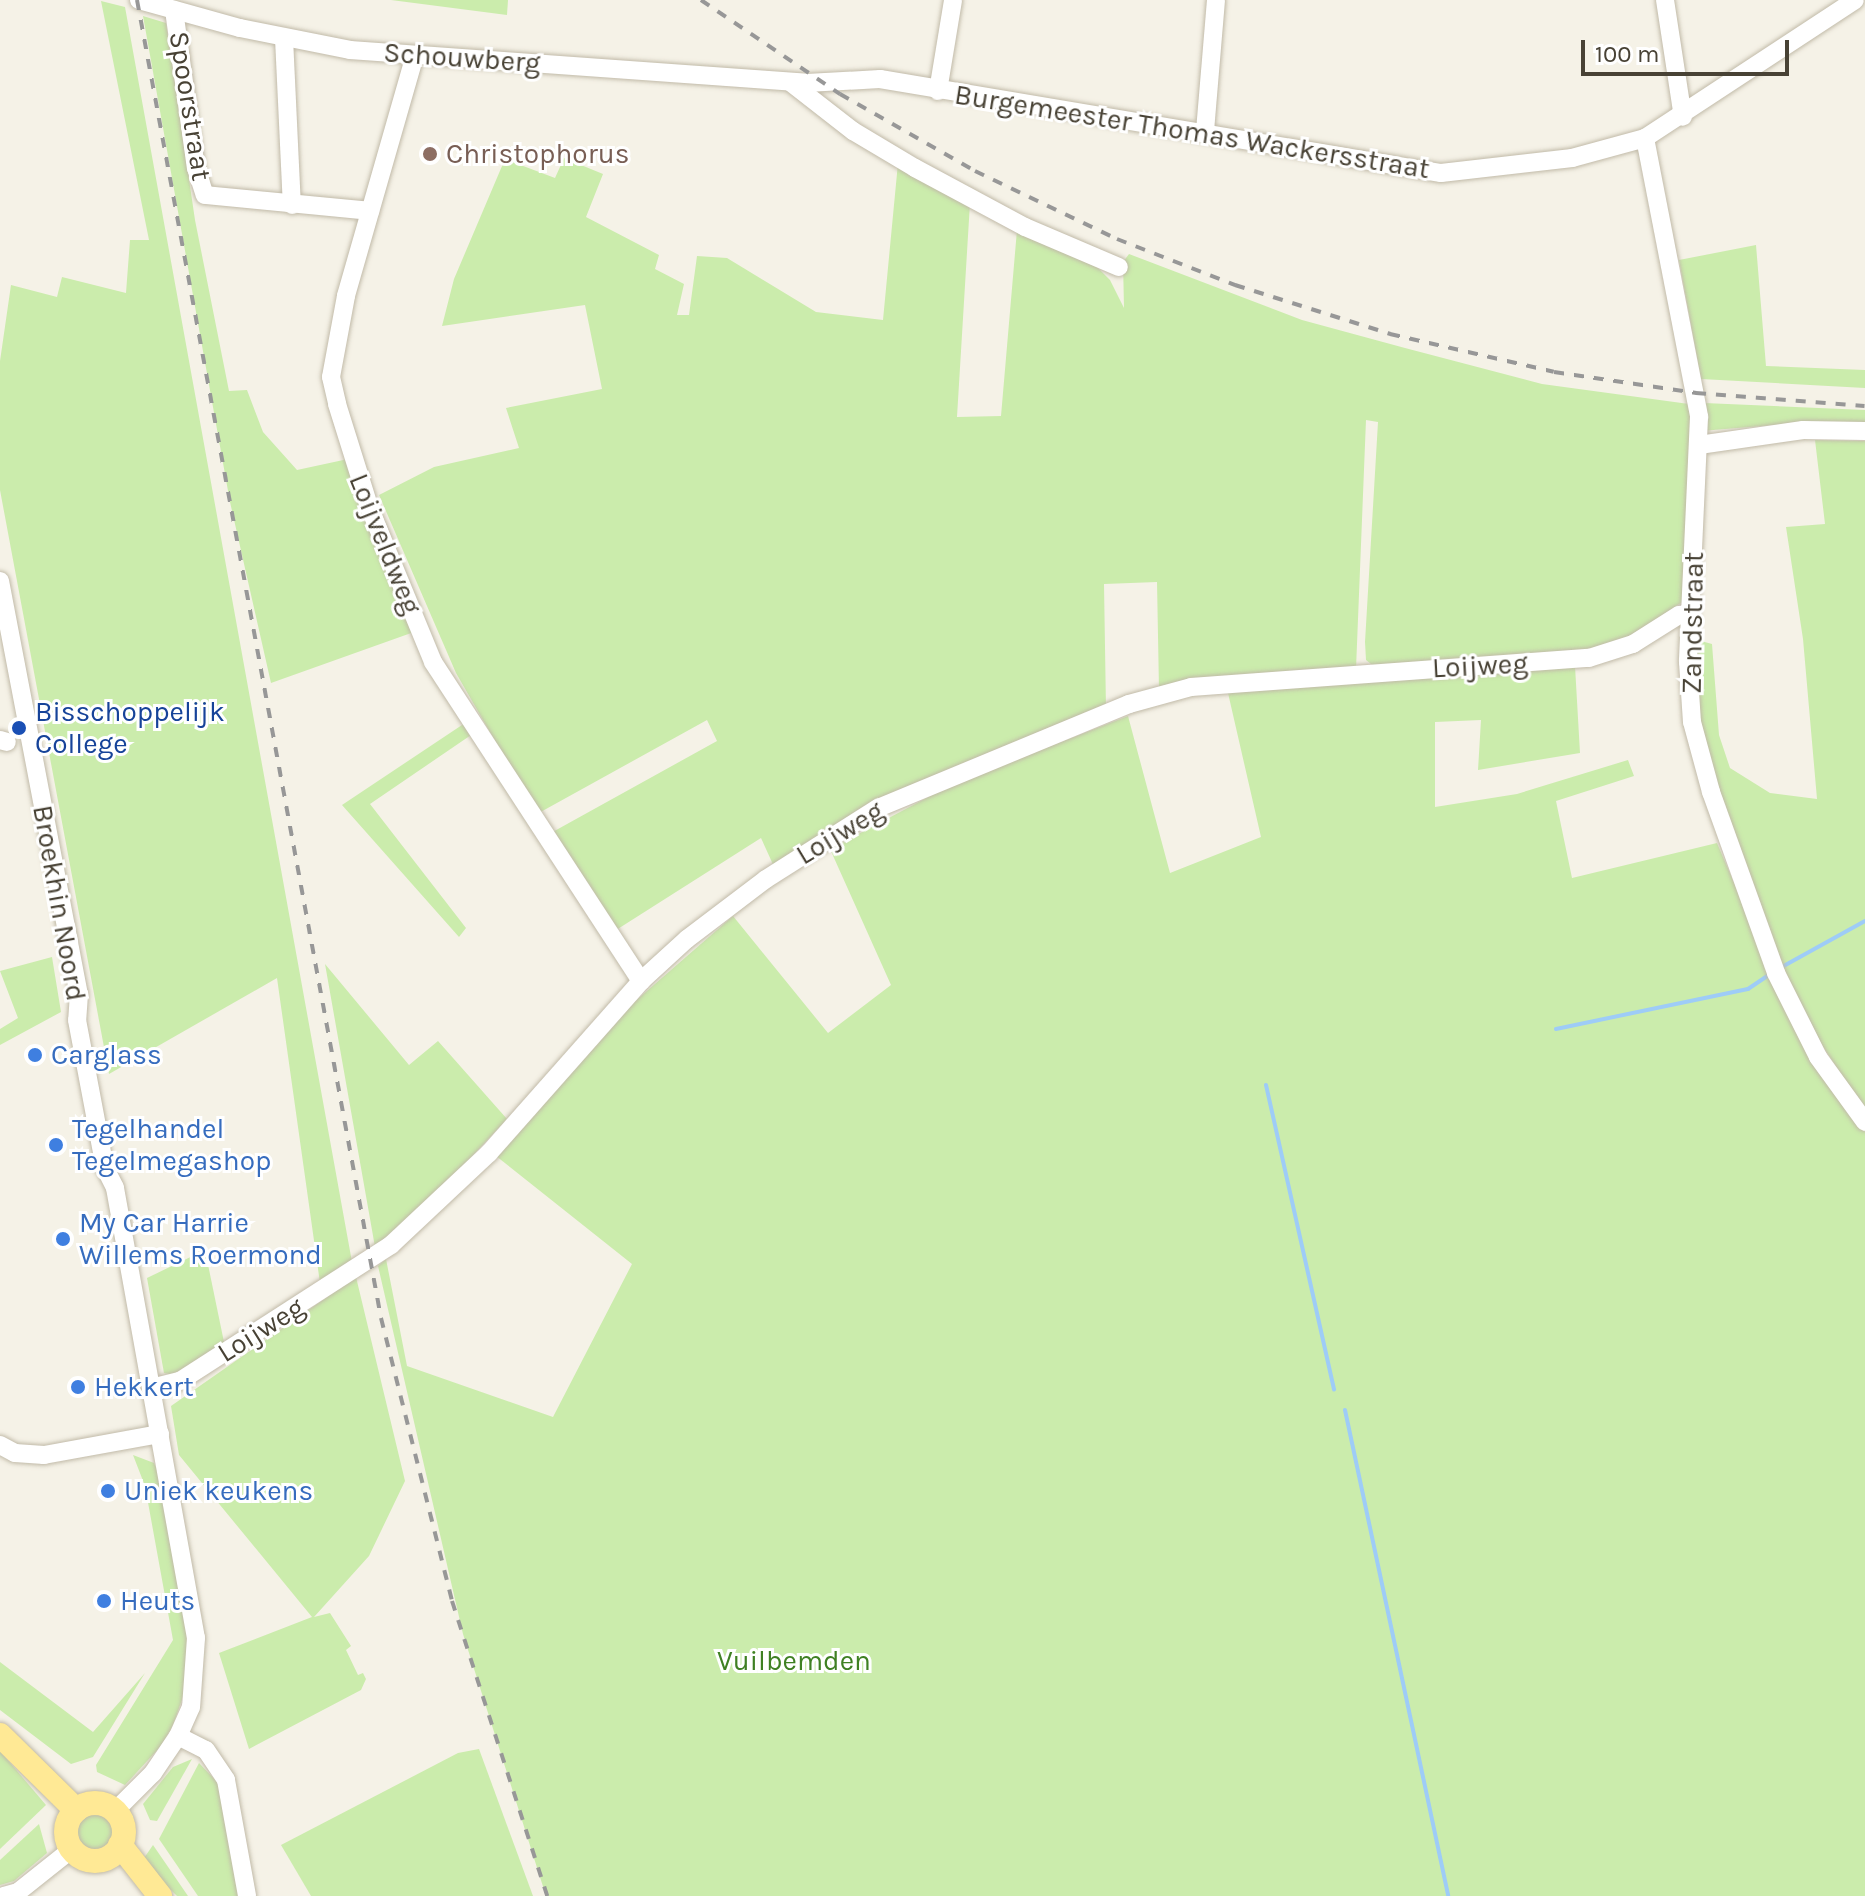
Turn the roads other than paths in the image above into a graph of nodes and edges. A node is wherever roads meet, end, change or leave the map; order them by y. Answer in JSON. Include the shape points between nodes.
{"nodes":[{"id":1,"x":139,"y":0,"type":"edge"},
{"id":2,"x":953,"y":0,"type":"edge"},
{"id":3,"x":1216,"y":0,"type":"edge"},
{"id":4,"x":1665,"y":0,"type":"edge"},
{"id":5,"x":1855,"y":0,"type":"edge"},
{"id":6,"x":166,"y":6,"type":"edge"},
{"id":7,"x":284,"y":38,"type":"junction"},
{"id":8,"x":415,"y":55,"type":"junction"},
{"id":9,"x":790,"y":82,"type":"junction"},
{"id":10,"x":820,"y":82,"type":"joint"},
{"id":11,"x":938,"y":91,"type":"junction"},
{"id":12,"x":1683,"y":117,"type":"junction"},
{"id":13,"x":1205,"y":131,"type":"junction"},
{"id":14,"x":1645,"y":138,"type":"junction"},
{"id":15,"x":292,"y":205,"type":"junction"},
{"id":16,"x":370,"y":211,"type":"junction"},
{"id":17,"x":1119,"y":267,"type":"dead end"},
{"id":18,"x":1865,"y":431,"type":"edge"},
{"id":19,"x":1699,"y":445,"type":"junction"},
{"id":20,"x":0,"y":581,"type":"edge"},
{"id":21,"x":1690,"y":614,"type":"junction"},
{"id":22,"x":4,"y":632,"type":"edge"},
{"id":23,"x":641,"y":981,"type":"junction"},
{"id":24,"x":1865,"y":1122,"type":"edge"},
{"id":25,"x":151,"y":1388,"type":"junction"},
{"id":26,"x":160,"y":1434,"type":"junction"},
{"id":27,"x":0,"y":1445,"type":"edge"},
{"id":28,"x":0,"y":1735,"type":"edge"},
{"id":29,"x":178,"y":1736,"type":"junction"},
{"id":30,"x":76,"y":1810,"type":"junction"},
{"id":31,"x":115,"y":1811,"type":"junction"},
{"id":32,"x":72,"y":1849,"type":"junction"},
{"id":33,"x":113,"y":1852,"type":"junction"},
{"id":34,"x":4,"y":1896,"type":"edge"},
{"id":35,"x":140,"y":1896,"type":"edge"},
{"id":36,"x":160,"y":1896,"type":"edge"},
{"id":37,"x":247,"y":1896,"type":"edge"}],
"edges":[{"from":1,"to":6,"type":"street","name":"Schouwberg"},
{"from":2,"to":11,"type":"street"},
{"from":3,"to":13,"type":"street"},
{"from":4,"to":12,"type":"street"},
{"from":5,"to":12,"type":"street","name":"Burgemeester Thomas Wackersstraat"},
{"from":6,"to":7,"type":"street","name":"Schouwberg"},
{"from":6,"to":15,"type":"street","name":"Spoorstraat","via":[[202,191],[211,197]]},
{"from":7,"to":8,"type":"street","name":"Schouwberg"},
{"from":7,"to":15,"type":"street"},
{"from":8,"to":9,"type":"street","name":"Schouwberg"},
{"from":8,"to":16,"type":"street","name":"Loijveldweg"},
{"from":9,"to":10,"type":"street","name":"Schouwberg"},
{"from":9,"to":17,"type":"street","via":[[853,131],[915,168],[1025,227]]},
{"from":10,"to":11,"type":"street","name":"Burgemeester Thomas Wackersstraat","via":[[880,79]]},
{"from":11,"to":13,"type":"street","name":"Burgemeester Thomas Wackersstraat"},
{"from":12,"to":14,"type":"street","name":"Burgemeester Thomas Wackersstraat"},
{"from":13,"to":14,"type":"street","name":"Burgemeester Thomas Wackersstraat","via":[[1441,173],[1556,160]]},
{"from":14,"to":19,"type":"street","name":"Zandstraat","via":[[1691,363]]},
{"from":15,"to":16,"type":"street"},
{"from":16,"to":23,"type":"street","name":"Loijveldweg","via":[[331,377],[345,440],[433,662]]},
{"from":18,"to":19,"type":"street","via":[[1803,430]]},
{"from":19,"to":21,"type":"street","name":"Zandstraat"},
{"from":20,"to":22,"type":"street","name":"Broekhin Noord"},
{"from":21,"to":23,"type":"street","name":"Loijweg","via":[[1679,615],[1633,644],[1589,658],[1191,687],[1129,704],[878,808],[766,879]]},
{"from":21,"to":24,"type":"street","name":"Zandstraat","via":[[1692,722],[1711,792],[1797,1019],[1835,1084]]},
{"from":22,"to":25,"type":"street","name":"Broekhin Noord","via":[[79,994],[77,1020]]},
{"from":23,"to":25,"type":"street","name":"Loijweg","via":[[489,1153],[415,1225],[180,1381]]},
{"from":25,"to":26,"type":"street","name":"Broekhin Noord"},
{"from":26,"to":27,"type":"street","via":[[44,1455],[15,1453]]},
{"from":26,"to":29,"type":"street","name":"Broekhin Noord","via":[[196,1638],[191,1707]]},
{"from":28,"to":30,"type":"main road"},
{"from":29,"to":31,"type":"street","name":"Broekhin Noord","via":[[153,1773]]},
{"from":29,"to":37,"type":"street","via":[[206,1750],[226,1780]]},
{"from":30,"to":31,"type":"main road","via":[[96,1803]]},
{"from":30,"to":32,"type":"main road","via":[[66,1829]]},
{"from":31,"to":33,"type":"main road","via":[[124,1827]]},
{"from":32,"to":33,"type":"main road","via":[[87,1860]]},
{"from":32,"to":34,"type":"street","via":[[18,1892]]},
{"from":33,"to":35,"type":"main road"},
{"from":33,"to":36,"type":"main road"}]}
